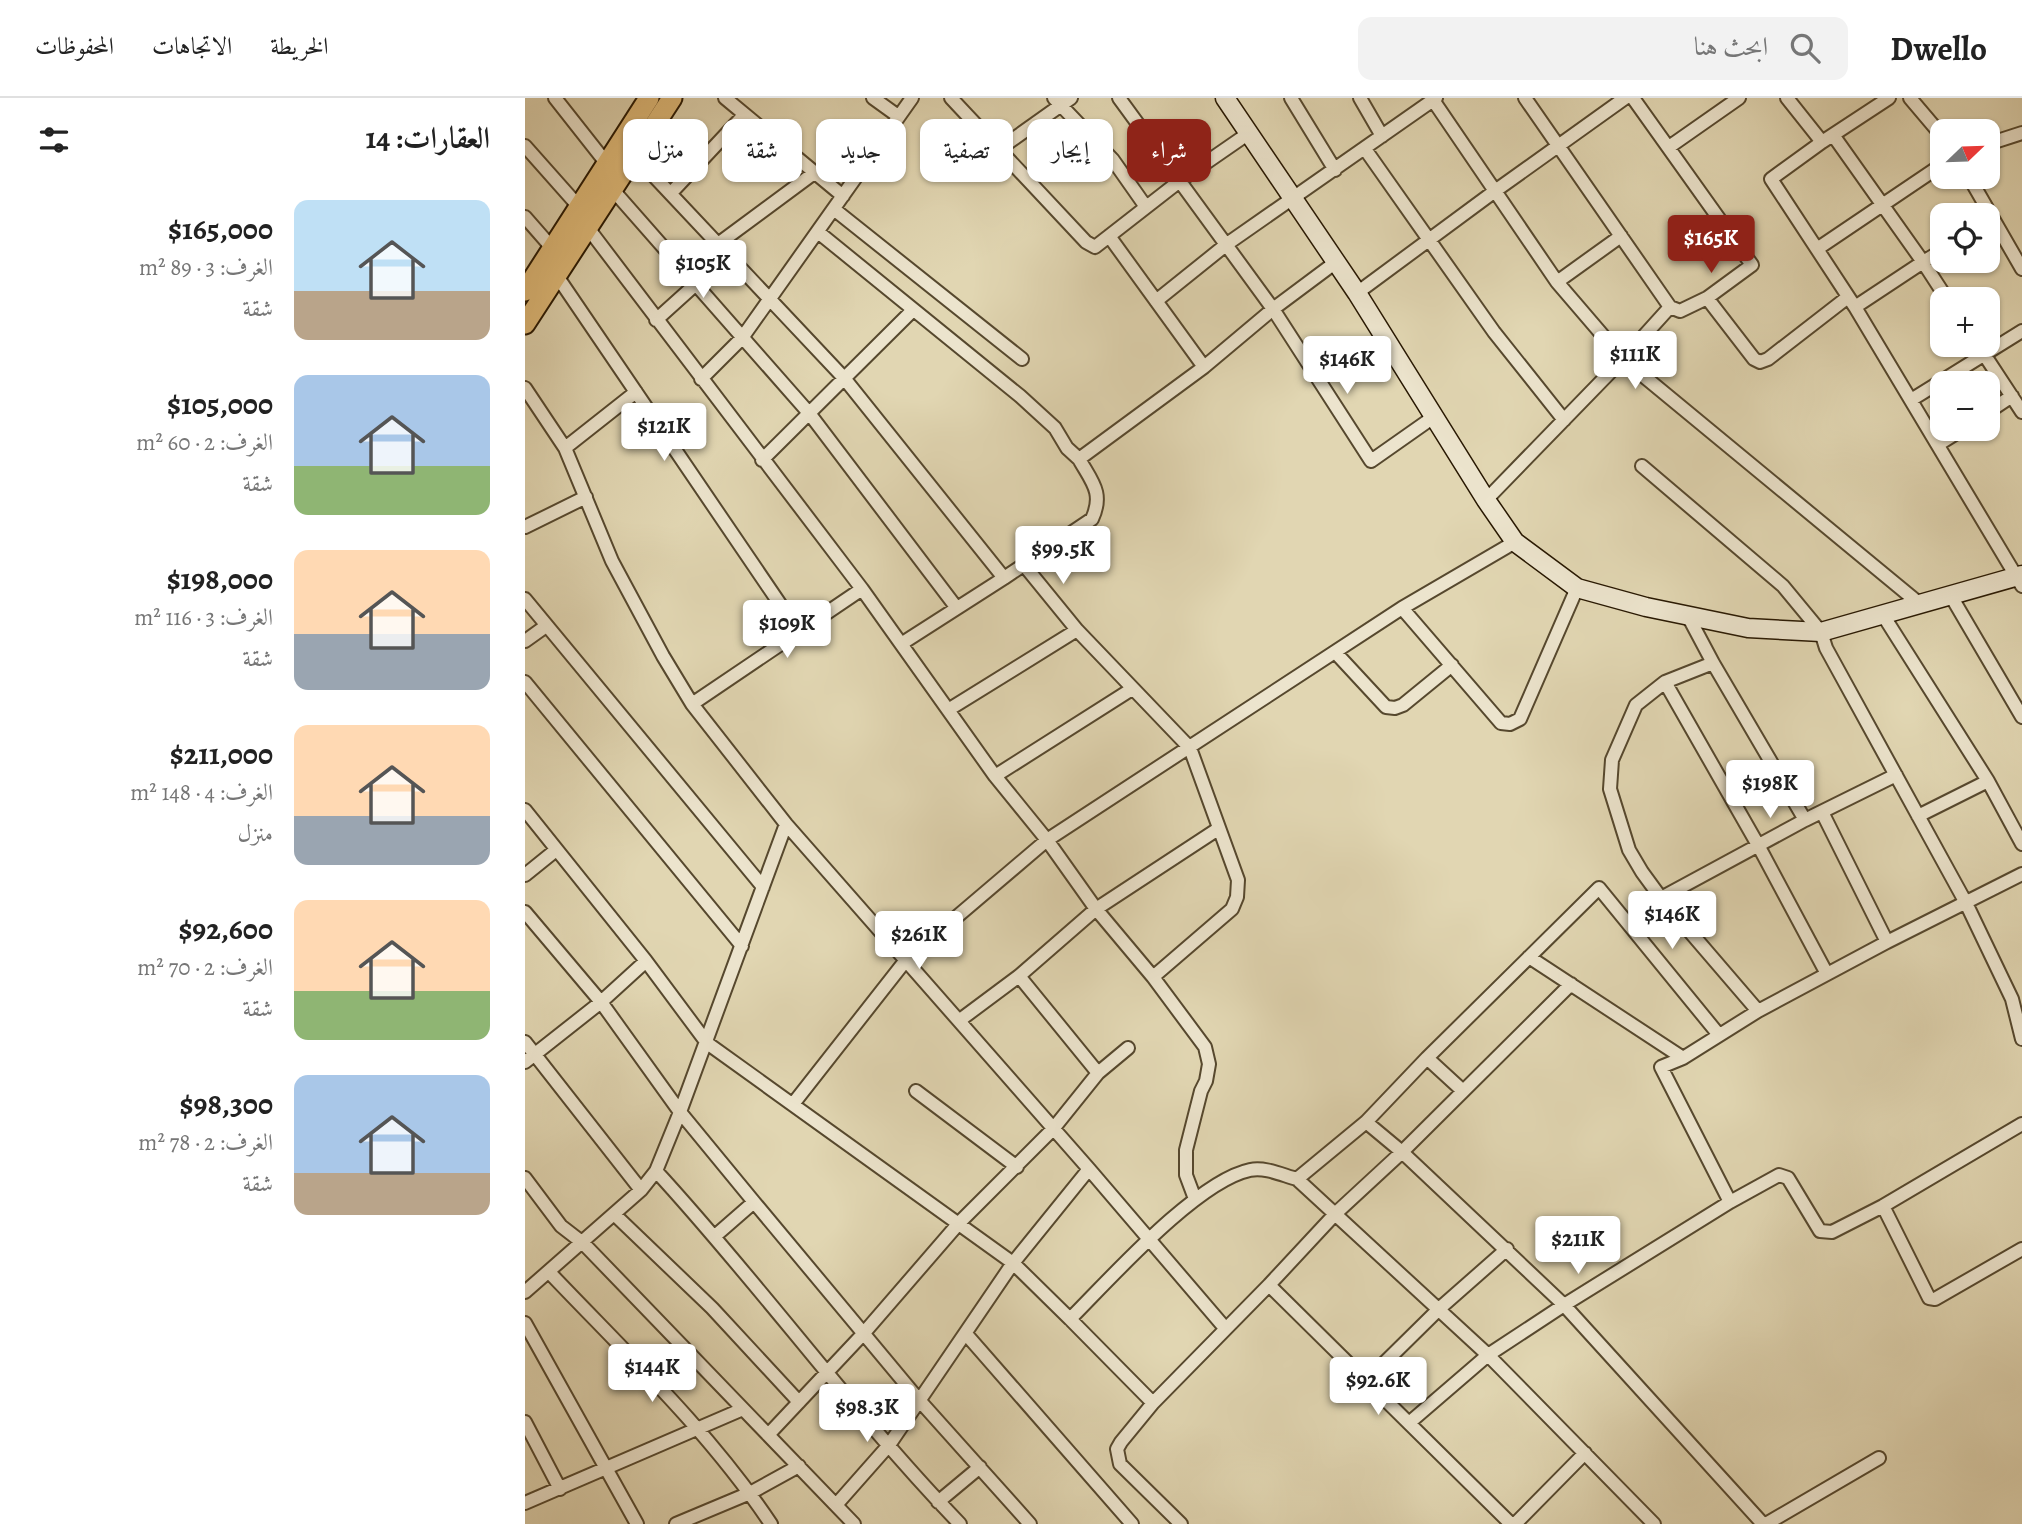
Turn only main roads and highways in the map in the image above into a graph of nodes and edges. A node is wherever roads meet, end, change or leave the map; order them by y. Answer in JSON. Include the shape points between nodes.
{"nodes":[{"id":1,"x":649,"y":98,"type":"edge"},
{"id":2,"x":672,"y":98,"type":"edge"},
{"id":3,"x":525,"y":291,"type":"edge"},
{"id":4,"x":525,"y":324,"type":"edge"}],
"edges":[{"from":1,"to":3,"type":"main road"},
{"from":2,"to":4,"type":"main road"}]}
